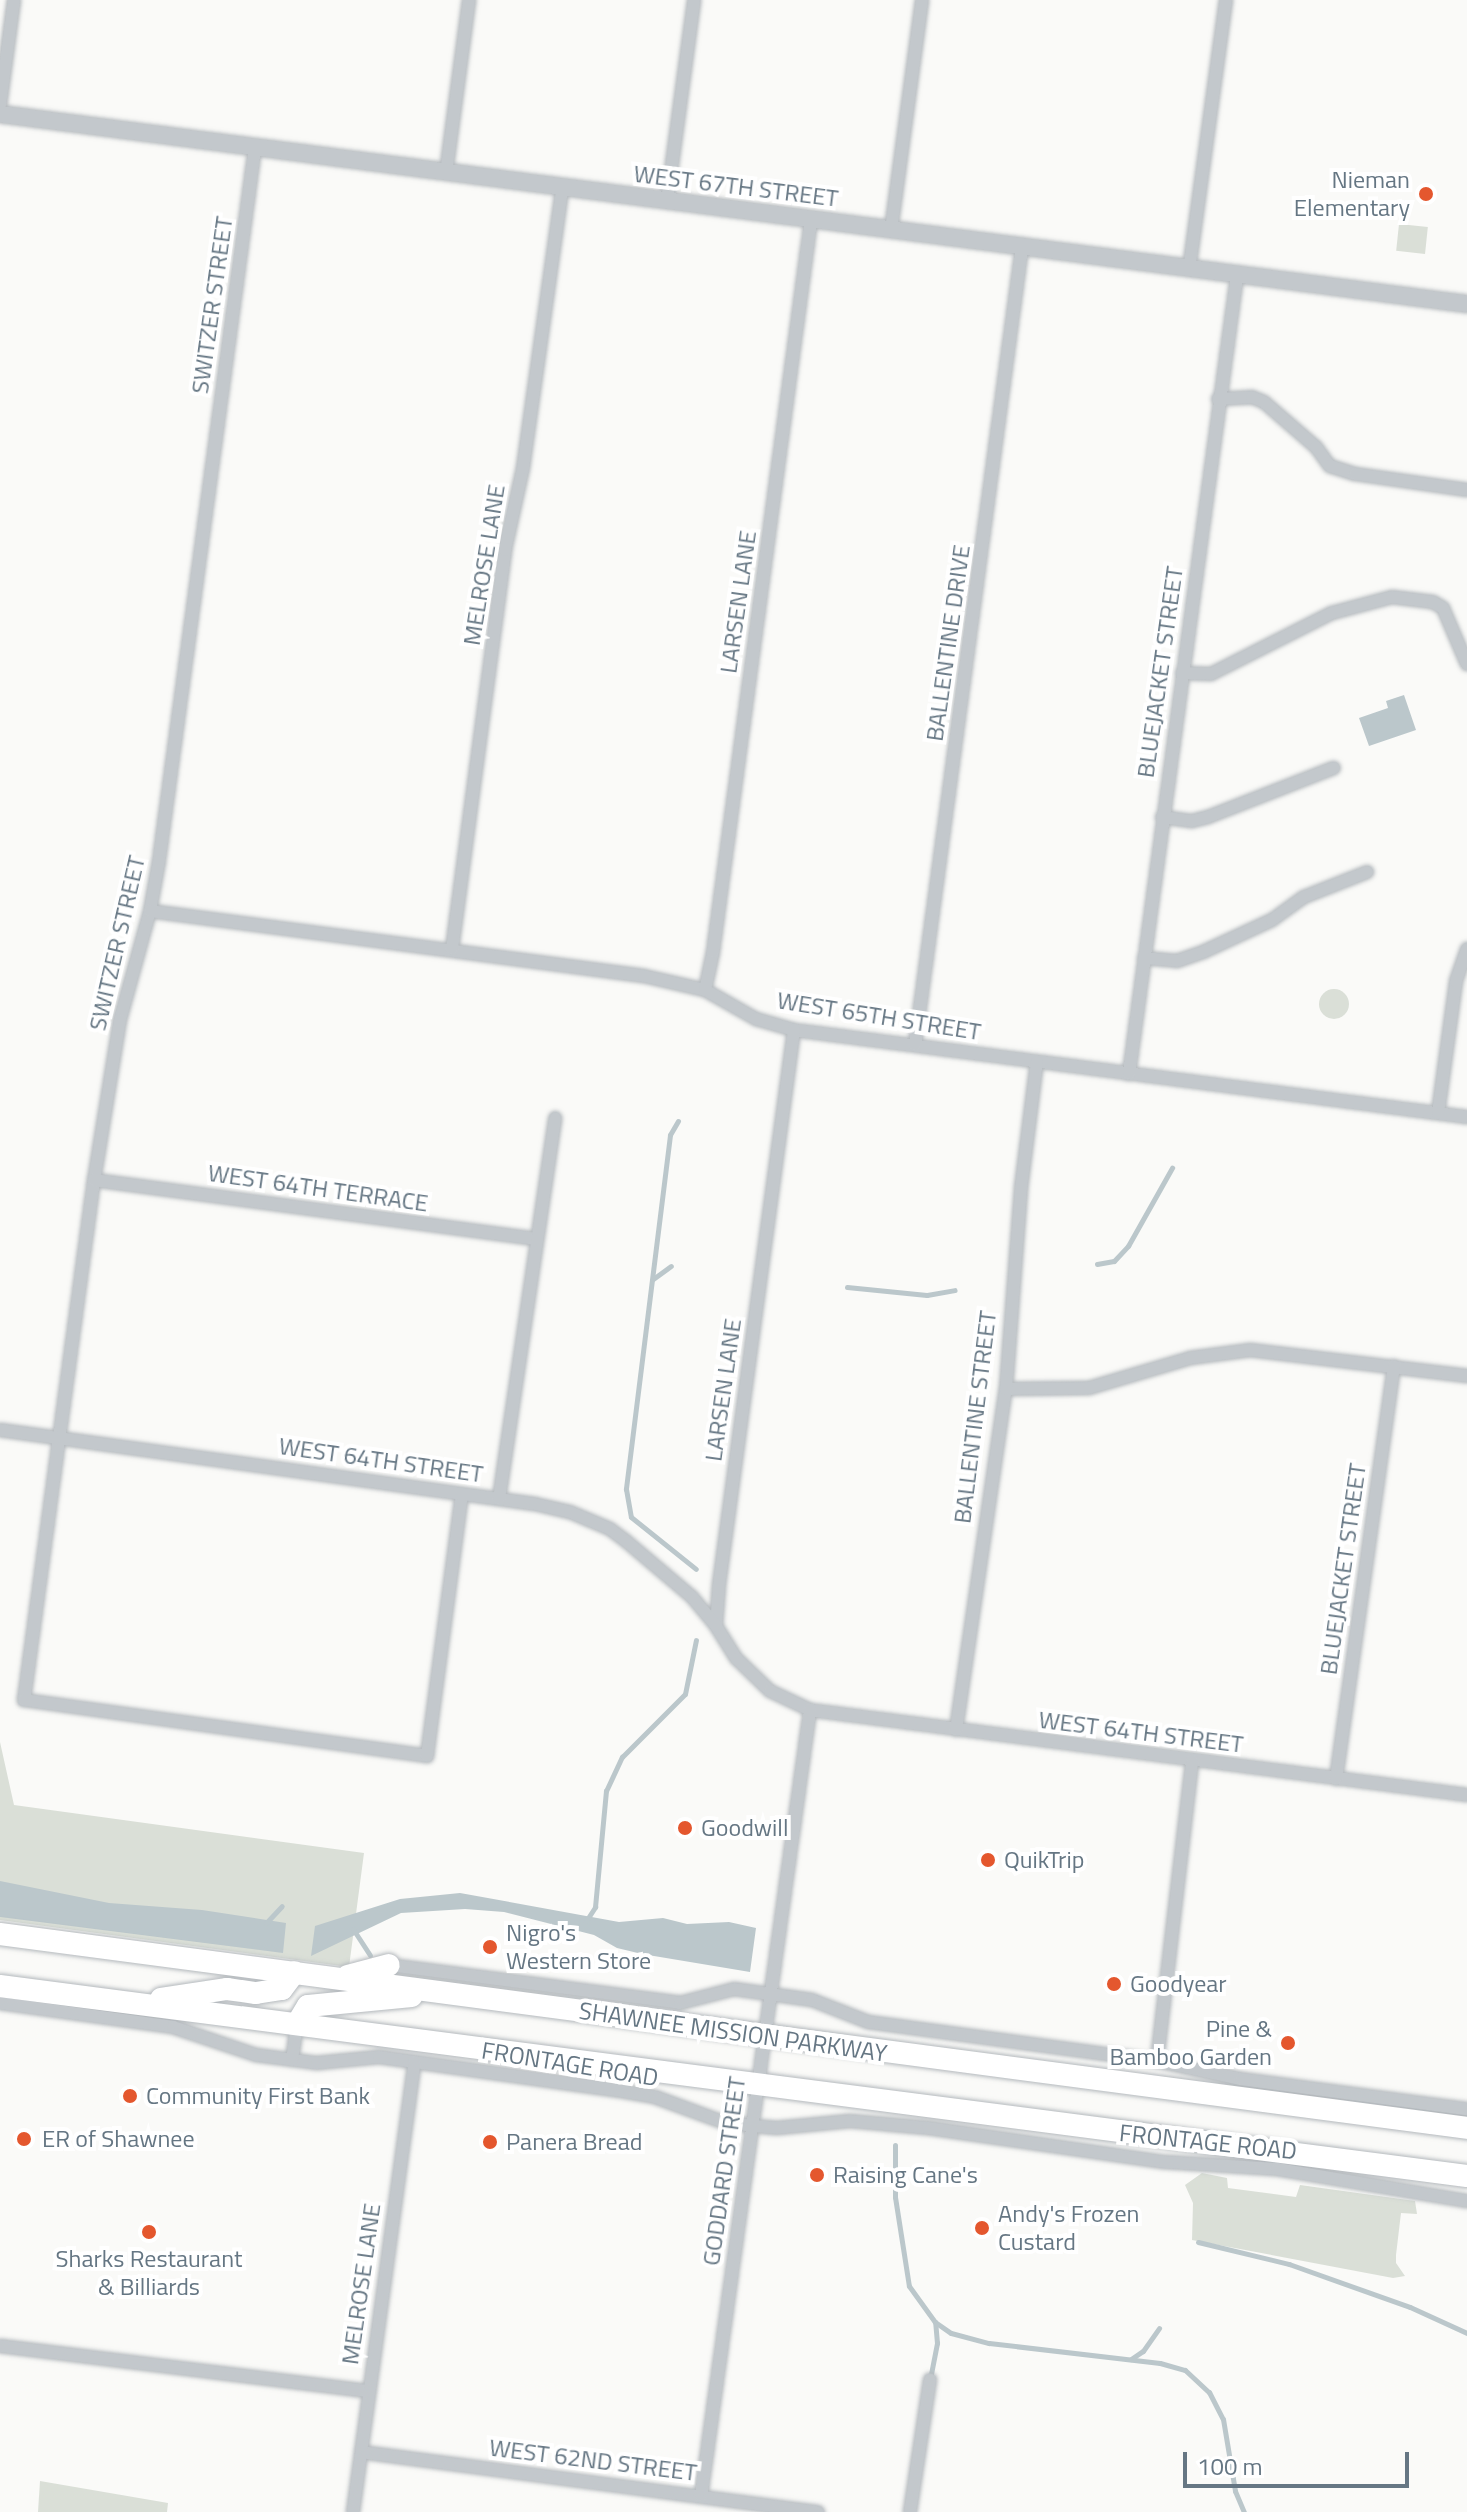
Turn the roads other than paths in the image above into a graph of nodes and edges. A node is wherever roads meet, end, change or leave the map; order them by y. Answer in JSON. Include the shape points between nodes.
{"nodes":[{"id":1,"x":14,"y":0,"type":"edge"},
{"id":2,"x":469,"y":0,"type":"edge"},
{"id":3,"x":694,"y":0,"type":"edge"},
{"id":4,"x":922,"y":0,"type":"edge"},
{"id":5,"x":1226,"y":0,"type":"edge"},
{"id":6,"x":0,"y":105,"type":"edge"},
{"id":7,"x":0,"y":114,"type":"edge"},
{"id":8,"x":255,"y":148,"type":"junction"},
{"id":9,"x":446,"y":173,"type":"junction"},
{"id":10,"x":562,"y":189,"type":"junction"},
{"id":11,"x":667,"y":201,"type":"junction"},
{"id":12,"x":811,"y":220,"type":"junction"},
{"id":13,"x":891,"y":230,"type":"junction"},
{"id":14,"x":1022,"y":247,"type":"junction"},
{"id":15,"x":1189,"y":270,"type":"junction"},
{"id":16,"x":1237,"y":276,"type":"junction"},
{"id":17,"x":1467,"y":304,"type":"edge"},
{"id":18,"x":1218,"y":399,"type":"junction"},
{"id":19,"x":1467,"y":490,"type":"edge"},
{"id":20,"x":1467,"y":664,"type":"edge"},
{"id":21,"x":1182,"y":673,"type":"junction"},
{"id":22,"x":1334,"y":768,"type":"dead end"},
{"id":23,"x":1162,"y":817,"type":"junction"},
{"id":24,"x":1367,"y":872,"type":"dead end"},
{"id":25,"x":150,"y":911,"type":"junction"},
{"id":26,"x":452,"y":949,"type":"junction"},
{"id":27,"x":1467,"y":949,"type":"edge"},
{"id":28,"x":1144,"y":958,"type":"junction"},
{"id":29,"x":705,"y":990,"type":"junction"},
{"id":30,"x":794,"y":1030,"type":"junction"},
{"id":31,"x":915,"y":1045,"type":"junction"},
{"id":32,"x":1037,"y":1062,"type":"junction"},
{"id":33,"x":1129,"y":1074,"type":"junction"},
{"id":34,"x":1438,"y":1113,"type":"junction"},
{"id":35,"x":1467,"y":1117,"type":"edge"},
{"id":36,"x":555,"y":1118,"type":"dead end"},
{"id":37,"x":94,"y":1180,"type":"junction"},
{"id":38,"x":536,"y":1239,"type":"junction"},
{"id":39,"x":1394,"y":1366,"type":"junction"},
{"id":40,"x":1467,"y":1376,"type":"edge"},
{"id":41,"x":1006,"y":1389,"type":"junction"},
{"id":42,"x":0,"y":1430,"type":"edge"},
{"id":43,"x":59,"y":1438,"type":"junction"},
{"id":44,"x":462,"y":1494,"type":"junction"},
{"id":45,"x":499,"y":1499,"type":"junction"},
{"id":46,"x":716,"y":1626,"type":"junction"},
{"id":47,"x":810,"y":1710,"type":"junction"},
{"id":48,"x":956,"y":1730,"type":"junction"},
{"id":49,"x":1192,"y":1761,"type":"junction"},
{"id":50,"x":1336,"y":1779,"type":"junction"},
{"id":51,"x":1467,"y":1795,"type":"edge"},
{"id":52,"x":0,"y":1934,"type":"edge"},
{"id":53,"x":389,"y":1965,"type":"joint"},
{"id":54,"x":295,"y":1972,"type":"junction"},
{"id":55,"x":343,"y":1979,"type":"junction"},
{"id":56,"x":0,"y":1986,"type":"edge"},
{"id":57,"x":437,"y":1993,"type":"junction"},
{"id":58,"x":772,"y":1995,"type":"junction"},
{"id":59,"x":0,"y":2003,"type":"edge"},
{"id":60,"x":135,"y":2003,"type":"junction"},
{"id":61,"x":297,"y":2024,"type":"junction"},
{"id":62,"x":766,"y":2036,"type":"junction"},
{"id":63,"x":292,"y":2060,"type":"junction"},
{"id":64,"x":1157,"y":2061,"type":"junction"},
{"id":65,"x":415,"y":2062,"type":"junction"},
{"id":66,"x":759,"y":2082,"type":"junction"},
{"id":67,"x":1467,"y":2109,"type":"edge"},
{"id":68,"x":753,"y":2126,"type":"junction"},
{"id":69,"x":1467,"y":2128,"type":"edge"},
{"id":70,"x":1467,"y":2176,"type":"edge"},
{"id":71,"x":1467,"y":2201,"type":"edge"},
{"id":72,"x":0,"y":2346,"type":"edge"},
{"id":73,"x":930,"y":2380,"type":"dead end"},
{"id":74,"x":369,"y":2391,"type":"junction"},
{"id":75,"x":361,"y":2452,"type":"junction"},
{"id":76,"x":701,"y":2496,"type":"junction"},
{"id":77,"x":353,"y":2512,"type":"edge"},
{"id":78,"x":818,"y":2512,"type":"edge"},
{"id":79,"x":910,"y":2512,"type":"edge"}],
"edges":[{"from":1,"to":6,"type":"street"},
{"from":2,"to":9,"type":"street"},
{"from":3,"to":11,"type":"street"},
{"from":4,"to":13,"type":"street"},
{"from":5,"to":15,"type":"street"},
{"from":7,"to":8,"type":"street","name":"WEST 67TH STREET"},
{"from":8,"to":9,"type":"street","name":"WEST 67TH STREET"},
{"from":8,"to":25,"type":"street","name":"SWITZER STREET"},
{"from":9,"to":10,"type":"street","name":"WEST 67TH STREET"},
{"from":10,"to":11,"type":"street","name":"WEST 67TH STREET"},
{"from":10,"to":26,"type":"street","name":"MELROSE LANE","via":[[523,468],[505,550]]},
{"from":11,"to":12,"type":"street","name":"WEST 67TH STREET"},
{"from":12,"to":13,"type":"street","name":"WEST 67TH STREET"},
{"from":12,"to":29,"type":"street","name":"LARSEN LANE"},
{"from":13,"to":14,"type":"street","name":"WEST 67TH STREET"},
{"from":14,"to":15,"type":"street","name":"WEST 67TH STREET"},
{"from":14,"to":31,"type":"street","name":"BALLENTINE DRIVE"},
{"from":15,"to":16,"type":"street","name":"WEST 67TH STREET"},
{"from":16,"to":17,"type":"street","name":"WEST 67TH STREET"},
{"from":16,"to":18,"type":"street","name":"BLUEJACKET STREET"},
{"from":18,"to":19,"type":"street","via":[[1252,397],[1264,402],[1330,466]]},
{"from":18,"to":21,"type":"street","name":"BLUEJACKET STREET"},
{"from":20,"to":21,"type":"street","via":[[1443,608],[1401,597],[1332,613],[1211,674]]},
{"from":21,"to":23,"type":"street","name":"BLUEJACKET STREET"},
{"from":22,"to":23,"type":"street","via":[[1208,817]]},
{"from":23,"to":28,"type":"street","name":"BLUEJACKET STREET"},
{"from":24,"to":28,"type":"street","via":[[1304,897],[1272,920],[1203,952],[1177,961]]},
{"from":25,"to":26,"type":"street","name":"WEST 65TH STREET"},
{"from":25,"to":37,"type":"street","name":"SWITZER STREET","via":[[120,1020]]},
{"from":26,"to":29,"type":"street","name":"WEST 65TH STREET","via":[[644,976]]},
{"from":27,"to":34,"type":"street","via":[[1456,981]]},
{"from":28,"to":33,"type":"street","name":"BLUEJACKET STREET"},
{"from":29,"to":30,"type":"street","name":"WEST 65TH STREET","via":[[756,1019]]},
{"from":30,"to":31,"type":"street","name":"WEST 65TH STREET"},
{"from":30,"to":46,"type":"street","name":"LARSEN LANE"},
{"from":31,"to":32,"type":"street","name":"WEST 65TH STREET"},
{"from":32,"to":33,"type":"street","name":"WEST 65TH STREET"},
{"from":32,"to":41,"type":"street","name":"BALLENTINE STREET","via":[[1019,1202]]},
{"from":33,"to":34,"type":"street","name":"WEST 65TH STREET"},
{"from":34,"to":35,"type":"street","name":"WEST 65TH STREET"},
{"from":36,"to":38,"type":"street"},
{"from":37,"to":38,"type":"street","name":"WEST 64TH TERRACE"},
{"from":37,"to":43,"type":"street","name":"SWITZER STREET"},
{"from":38,"to":45,"type":"street"},
{"from":39,"to":40,"type":"street"},
{"from":39,"to":41,"type":"street","via":[[1250,1350],[1190,1358],[1089,1388]]},
{"from":39,"to":50,"type":"street","name":"BLUEJACKET STREET"},
{"from":41,"to":48,"type":"street","name":"BALLENTINE STREET"},
{"from":42,"to":43,"type":"street","name":"WEST 64TH STREET"},
{"from":43,"to":44,"type":"street","name":"WEST 64TH STREET"},
{"from":43,"to":44,"type":"street","name":"SWITZER STREET","via":[[24,1700],[427,1756]]},
{"from":44,"to":45,"type":"street","name":"WEST 64TH STREET"},
{"from":45,"to":46,"type":"street","name":"WEST 64TH STREET","via":[[570,1512],[610,1529],[692,1597]]},
{"from":46,"to":47,"type":"street","via":[[754,1678]]},
{"from":47,"to":48,"type":"street","name":"WEST 64TH STREET"},
{"from":47,"to":58,"type":"street","name":"GODDARD STREET"},
{"from":48,"to":49,"type":"street","name":"WEST 64TH STREET"},
{"from":49,"to":50,"type":"street","name":"WEST 64TH STREET"},
{"from":49,"to":64,"type":"street"},
{"from":50,"to":51,"type":"street","name":"WEST 64TH STREET"},
{"from":52,"to":54,"type":"highway","name":"SHAWNEE MISSION PARKWAY"},
{"from":53,"to":55,"type":"highway"},
{"from":53,"to":58,"type":"street","via":[[680,2003],[734,1989]]},
{"from":54,"to":55,"type":"highway","name":"SHAWNEE MISSION PARKWAY"},
{"from":54,"to":60,"type":"highway","via":[[282,1989],[227,1989]]},
{"from":55,"to":57,"type":"highway","name":"SHAWNEE MISSION PARKWAY"},
{"from":56,"to":60,"type":"highway","name":"SHAWNEE MISSION PARKWAY"},
{"from":57,"to":61,"type":"highway","via":[[308,2006]]},
{"from":57,"to":62,"type":"highway","name":"SHAWNEE MISSION PARKWAY"},
{"from":58,"to":62,"type":"street","name":"GODDARD STREET"},
{"from":58,"to":64,"type":"street","via":[[812,2000],[868,2022]]},
{"from":59,"to":63,"type":"street","name":"FRONTAGE ROAD","via":[[173,2027],[234,2050]]},
{"from":60,"to":61,"type":"highway","name":"SHAWNEE MISSION PARKWAY"},
{"from":61,"to":63,"type":"street"},
{"from":61,"to":66,"type":"highway","name":"SHAWNEE MISSION PARKWAY"},
{"from":62,"to":66,"type":"street","name":"GODDARD STREET"},
{"from":62,"to":69,"type":"highway","name":"SHAWNEE MISSION PARKWAY"},
{"from":63,"to":65,"type":"street","name":"FRONTAGE ROAD","via":[[343,2063],[379,2057]]},
{"from":64,"to":67,"type":"street","via":[[1241,2079]]},
{"from":65,"to":68,"type":"street","name":"FRONTAGE ROAD","via":[[655,2097],[720,2121]]},
{"from":65,"to":74,"type":"street","name":"MELROSE LANE"},
{"from":66,"to":68,"type":"street","name":"GODDARD STREET"},
{"from":66,"to":70,"type":"highway","name":"SHAWNEE MISSION PARKWAY"},
{"from":68,"to":71,"type":"street","name":"FRONTAGE ROAD","via":[[850,2121],[928,2128],[1165,2162],[1277,2169]]},
{"from":68,"to":76,"type":"street","name":"GODDARD STREET"},
{"from":72,"to":74,"type":"street"},
{"from":73,"to":79,"type":"street"},
{"from":74,"to":75,"type":"street","name":"MELROSE LANE"},
{"from":75,"to":76,"type":"street","name":"WEST 62ND STREET"},
{"from":75,"to":77,"type":"street","name":"MELROSE LANE"},
{"from":76,"to":78,"type":"street","name":"WEST 62ND STREET"}]}
